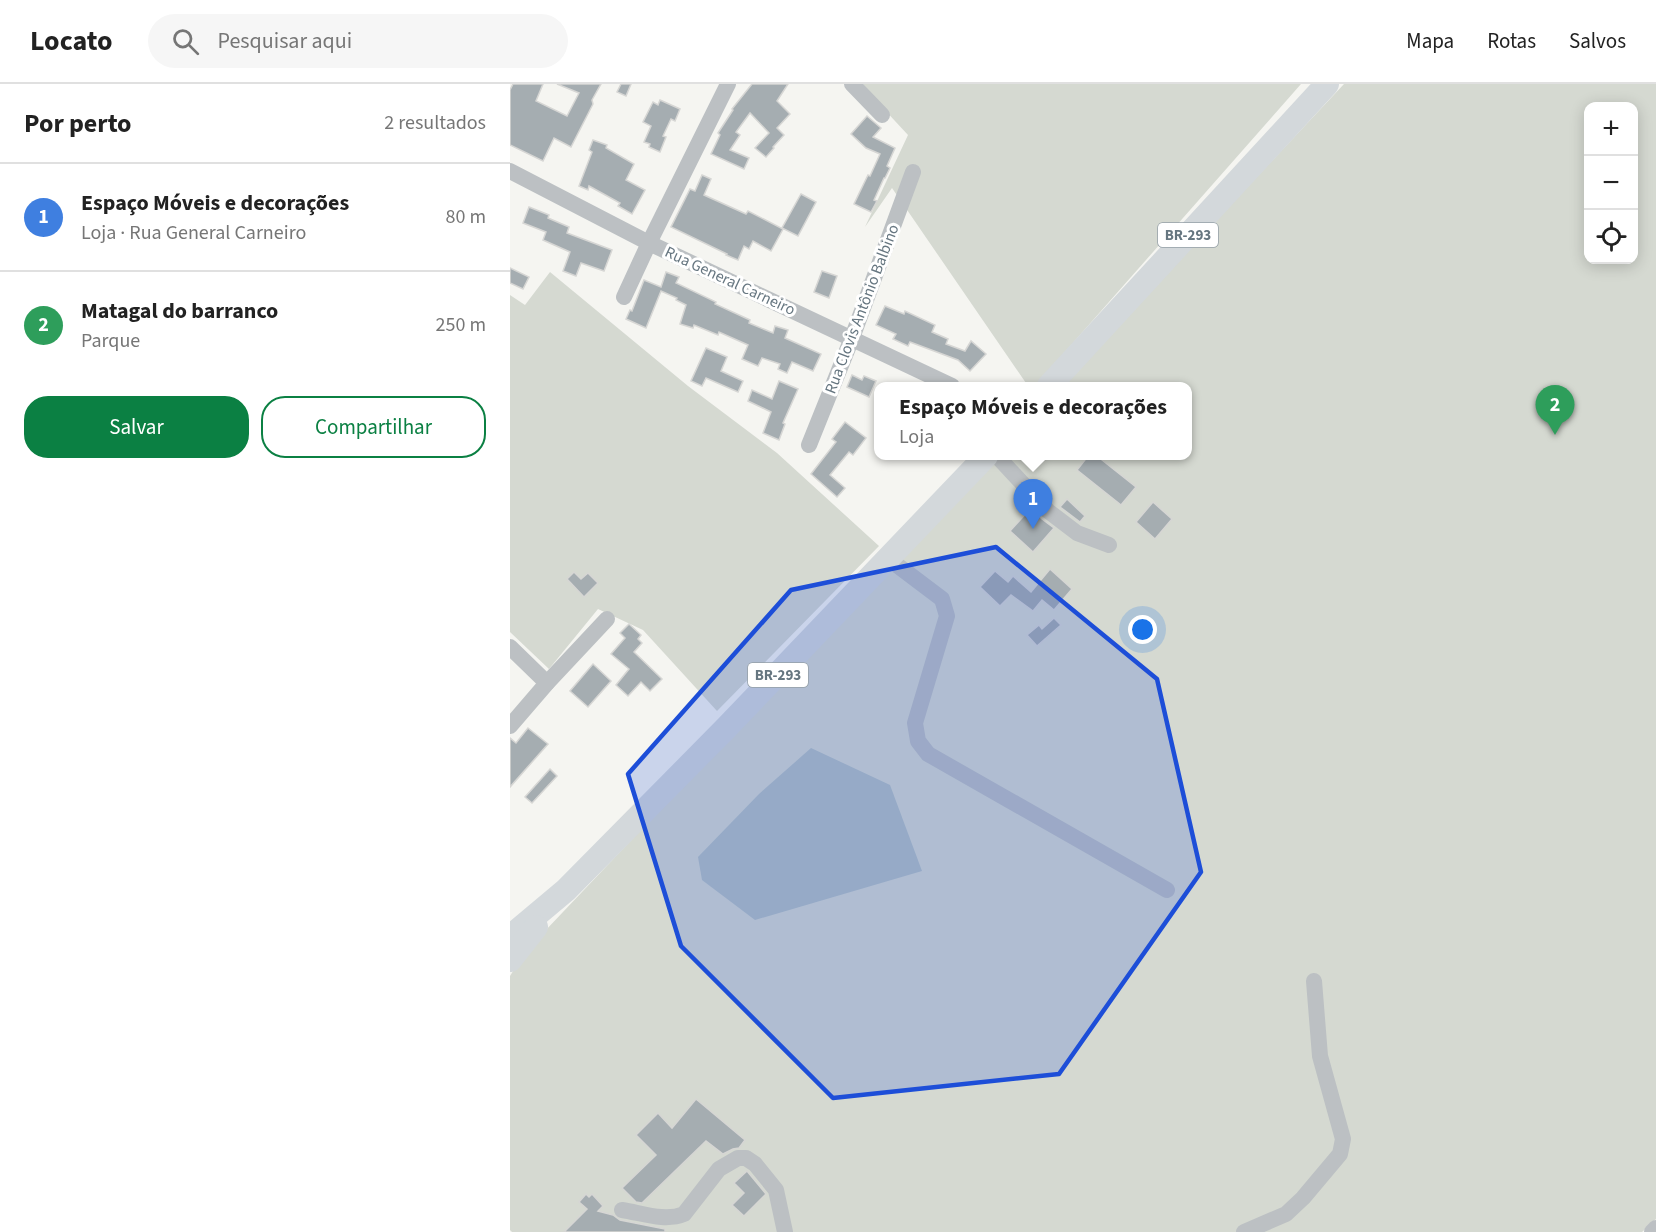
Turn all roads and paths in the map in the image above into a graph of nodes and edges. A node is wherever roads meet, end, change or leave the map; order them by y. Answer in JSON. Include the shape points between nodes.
{"nodes":[{"id":1,"x":728,"y":84,"type":"edge"},
{"id":2,"x":852,"y":84,"type":"edge"},
{"id":3,"x":1327,"y":84,"type":"edge"},
{"id":4,"x":882,"y":115,"type":"dead end"},
{"id":5,"x":510,"y":171,"type":"edge"},
{"id":6,"x":912,"y":172,"type":"dead end"},
{"id":7,"x":649,"y":243,"type":"junction"},
{"id":8,"x":624,"y":297,"type":"dead end"},
{"id":9,"x":852,"y":338,"type":"junction"},
{"id":10,"x":942,"y":382,"type":"edge"},
{"id":11,"x":1054,"y":382,"type":"edge"},
{"id":12,"x":810,"y":445,"type":"dead end"},
{"id":13,"x":982,"y":460,"type":"edge"},
{"id":14,"x":1001,"y":460,"type":"edge"},
{"id":15,"x":1109,"y":545,"type":"dead end"},
{"id":16,"x":889,"y":559,"type":"junction"},
{"id":17,"x":607,"y":619,"type":"dead end"},
{"id":18,"x":510,"y":647,"type":"edge"},
{"id":19,"x":548,"y":683,"type":"junction"},
{"id":20,"x":510,"y":726,"type":"edge"},
{"id":21,"x":566,"y":890,"type":"junction"},
{"id":22,"x":1167,"y":890,"type":"dead end"},
{"id":23,"x":510,"y":937,"type":"edge"},
{"id":24,"x":510,"y":960,"type":"edge"},
{"id":25,"x":1314,"y":981,"type":"dead end"},
{"id":26,"x":622,"y":1210,"type":"dead end"},
{"id":27,"x":1656,"y":1228,"type":"edge"},
{"id":28,"x":785,"y":1232,"type":"edge"},
{"id":29,"x":1244,"y":1232,"type":"edge"},
{"id":30,"x":1652,"y":1232,"type":"edge"}],
"edges":[{"from":1,"to":7,"type":"street"},
{"from":2,"to":4,"type":"street"},
{"from":3,"to":11,"type":"highway","number":"BR-293"},
{"from":5,"to":7,"type":"street","name":"Rua General Carneiro"},
{"from":6,"to":9,"type":"street","name":"Rua Clovis Antônio Balbino"},
{"from":7,"to":8,"type":"street"},
{"from":7,"to":9,"type":"street","name":"Rua General Carneiro"},
{"from":9,"to":10,"type":"street","name":"Rua General Carneiro"},
{"from":9,"to":12,"type":"street","name":"Rua Clovis Antônio Balbino"},
{"from":13,"to":16,"type":"highway","number":"BR-293"},
{"from":14,"to":15,"type":"street","via":[[1062,522],[1077,533]]},
{"from":16,"to":21,"type":"highway","number":"BR-293"},
{"from":16,"to":22,"type":"street","via":[[942,599],[947,616],[915,723],[918,741],[927,754]]},
{"from":17,"to":19,"type":"street"},
{"from":18,"to":19,"type":"street"},
{"from":19,"to":20,"type":"street"},
{"from":21,"to":23,"type":"highway","number":"BR-293"},
{"from":21,"to":24,"type":"highway","number":"BR-293"},
{"from":25,"to":29,"type":"street","via":[[1320,1056],[1343,1139],[1340,1154],[1286,1214]]},
{"from":26,"to":28,"type":"street","via":[[668,1218],[684,1214],[718,1169],[746,1158],[777,1190]]},
{"from":27,"to":30,"type":"street"}]}
